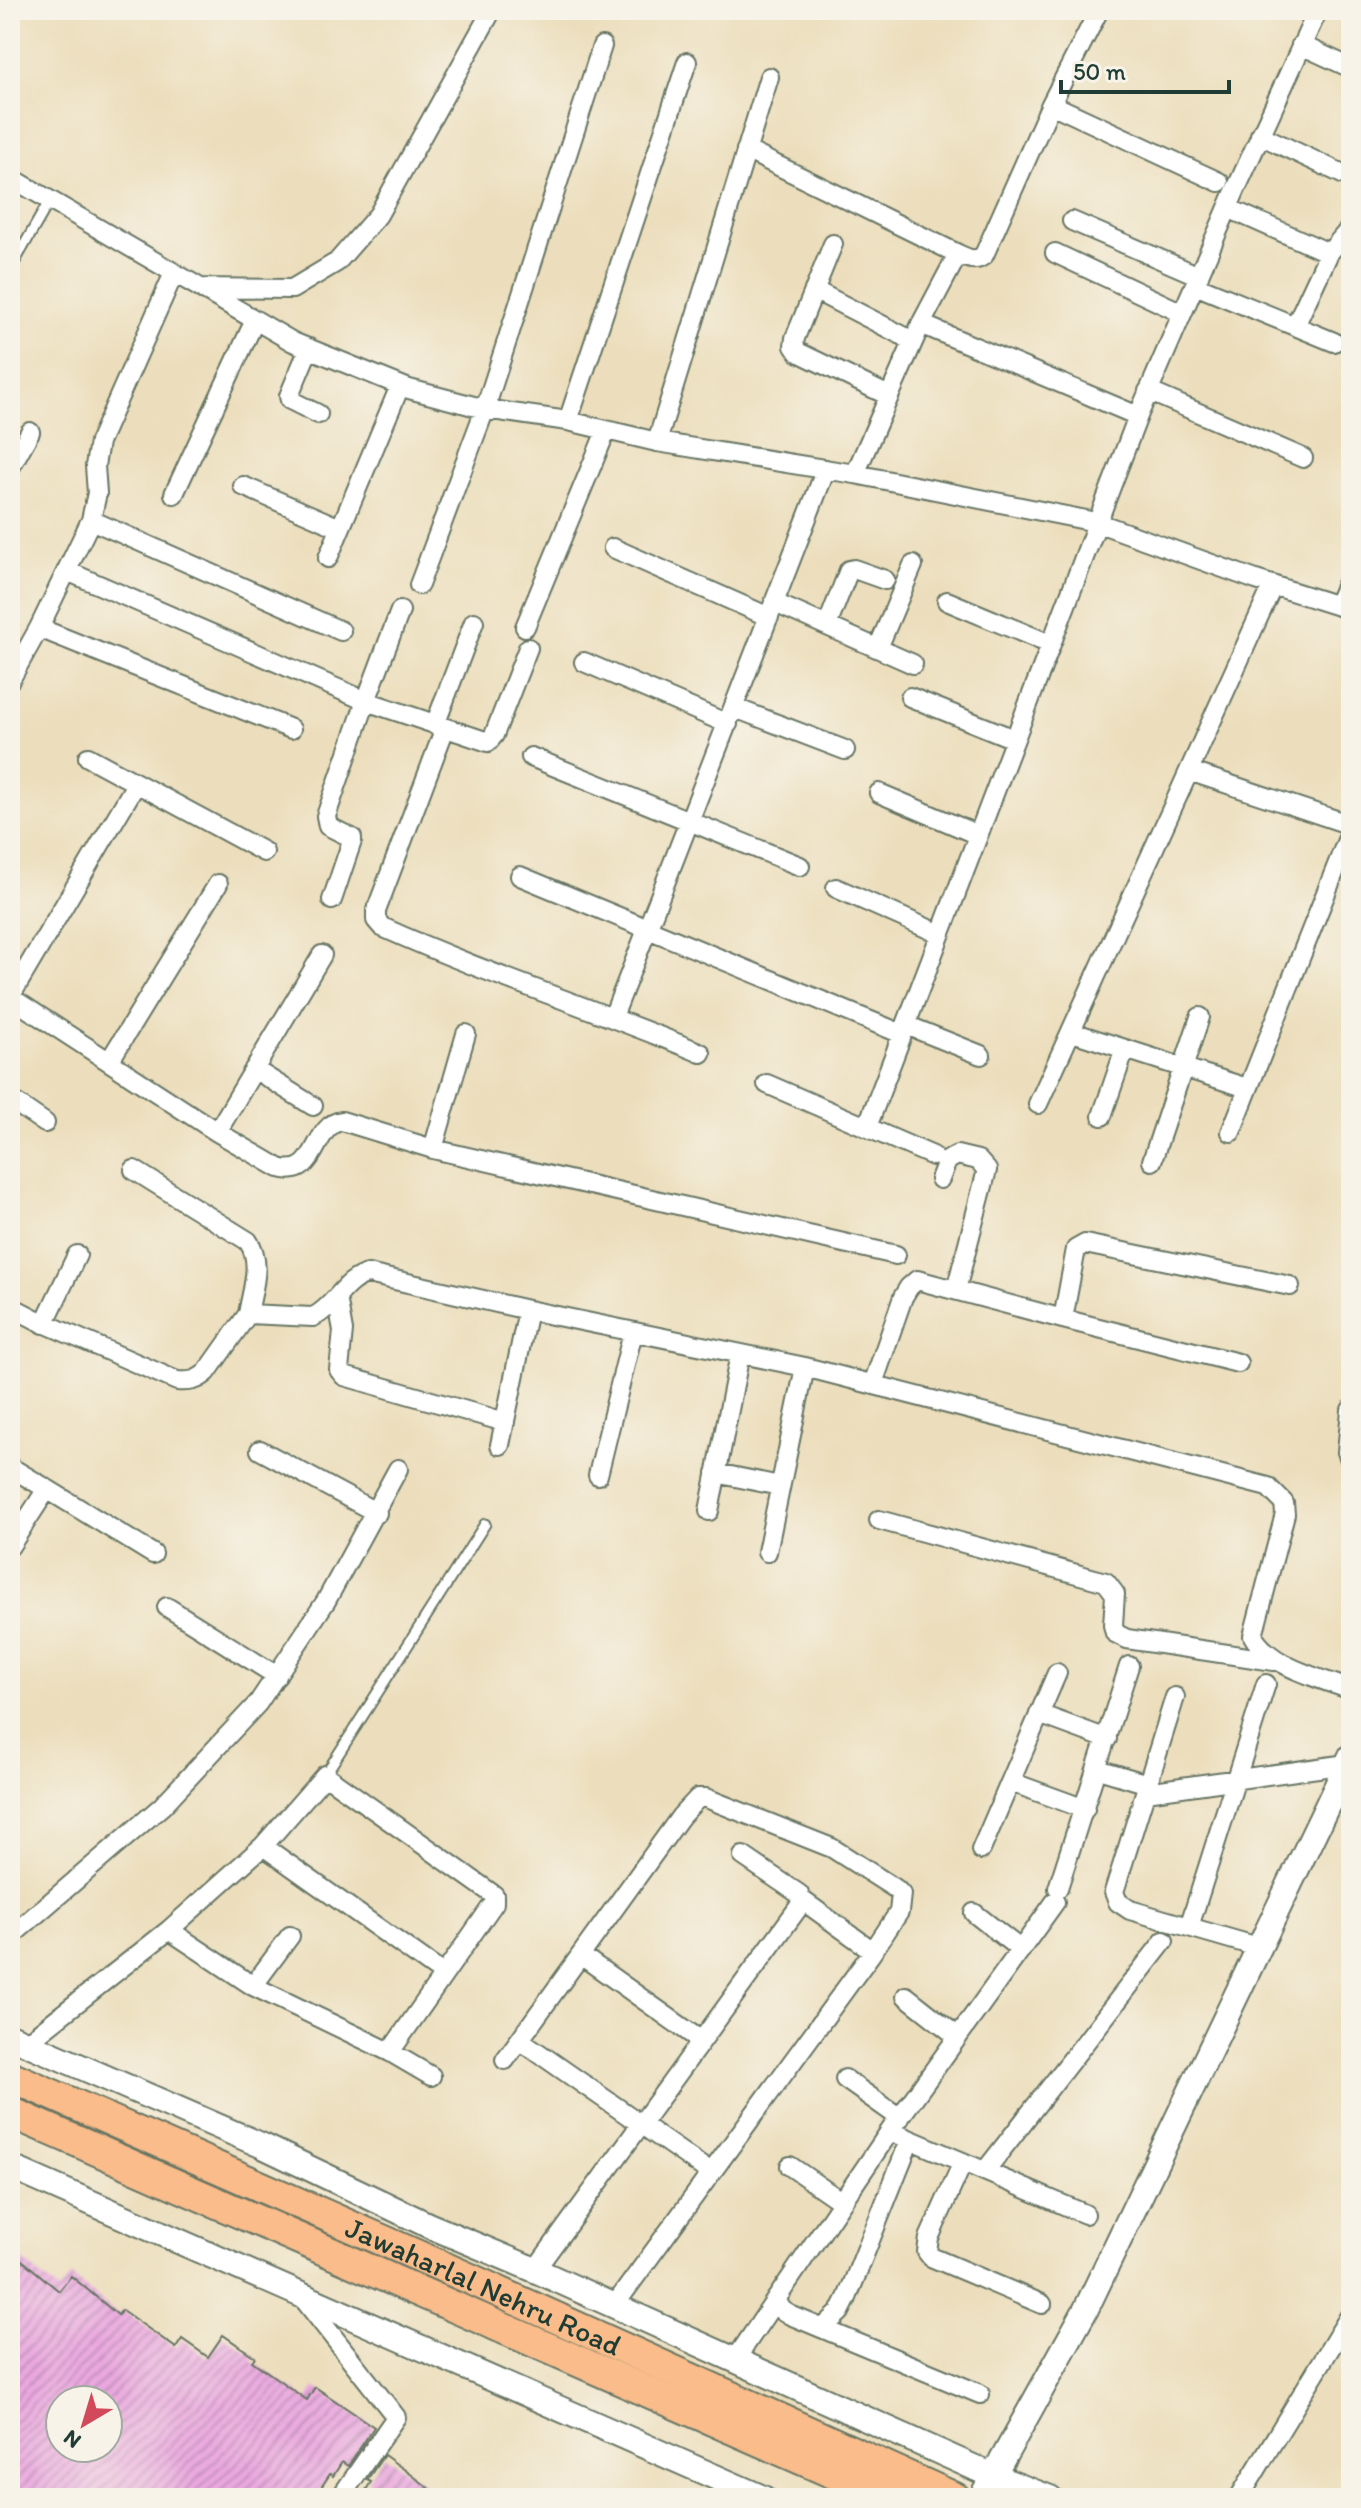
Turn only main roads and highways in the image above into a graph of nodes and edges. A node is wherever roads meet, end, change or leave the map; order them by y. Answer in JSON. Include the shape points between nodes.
{"nodes":[{"id":1,"x":10,"y":2076,"type":"edge"},
{"id":2,"x":10,"y":2112,"type":"edge"},
{"id":3,"x":890,"y":2498,"type":"edge"},
{"id":4,"x":955,"y":2498,"type":"edge"}],
"edges":[{"from":1,"to":4,"type":"main road","name":"Jawaharlal Nehru Road"},
{"from":2,"to":3,"type":"main road","name":"Jawaharlal Nehru Road"}]}
